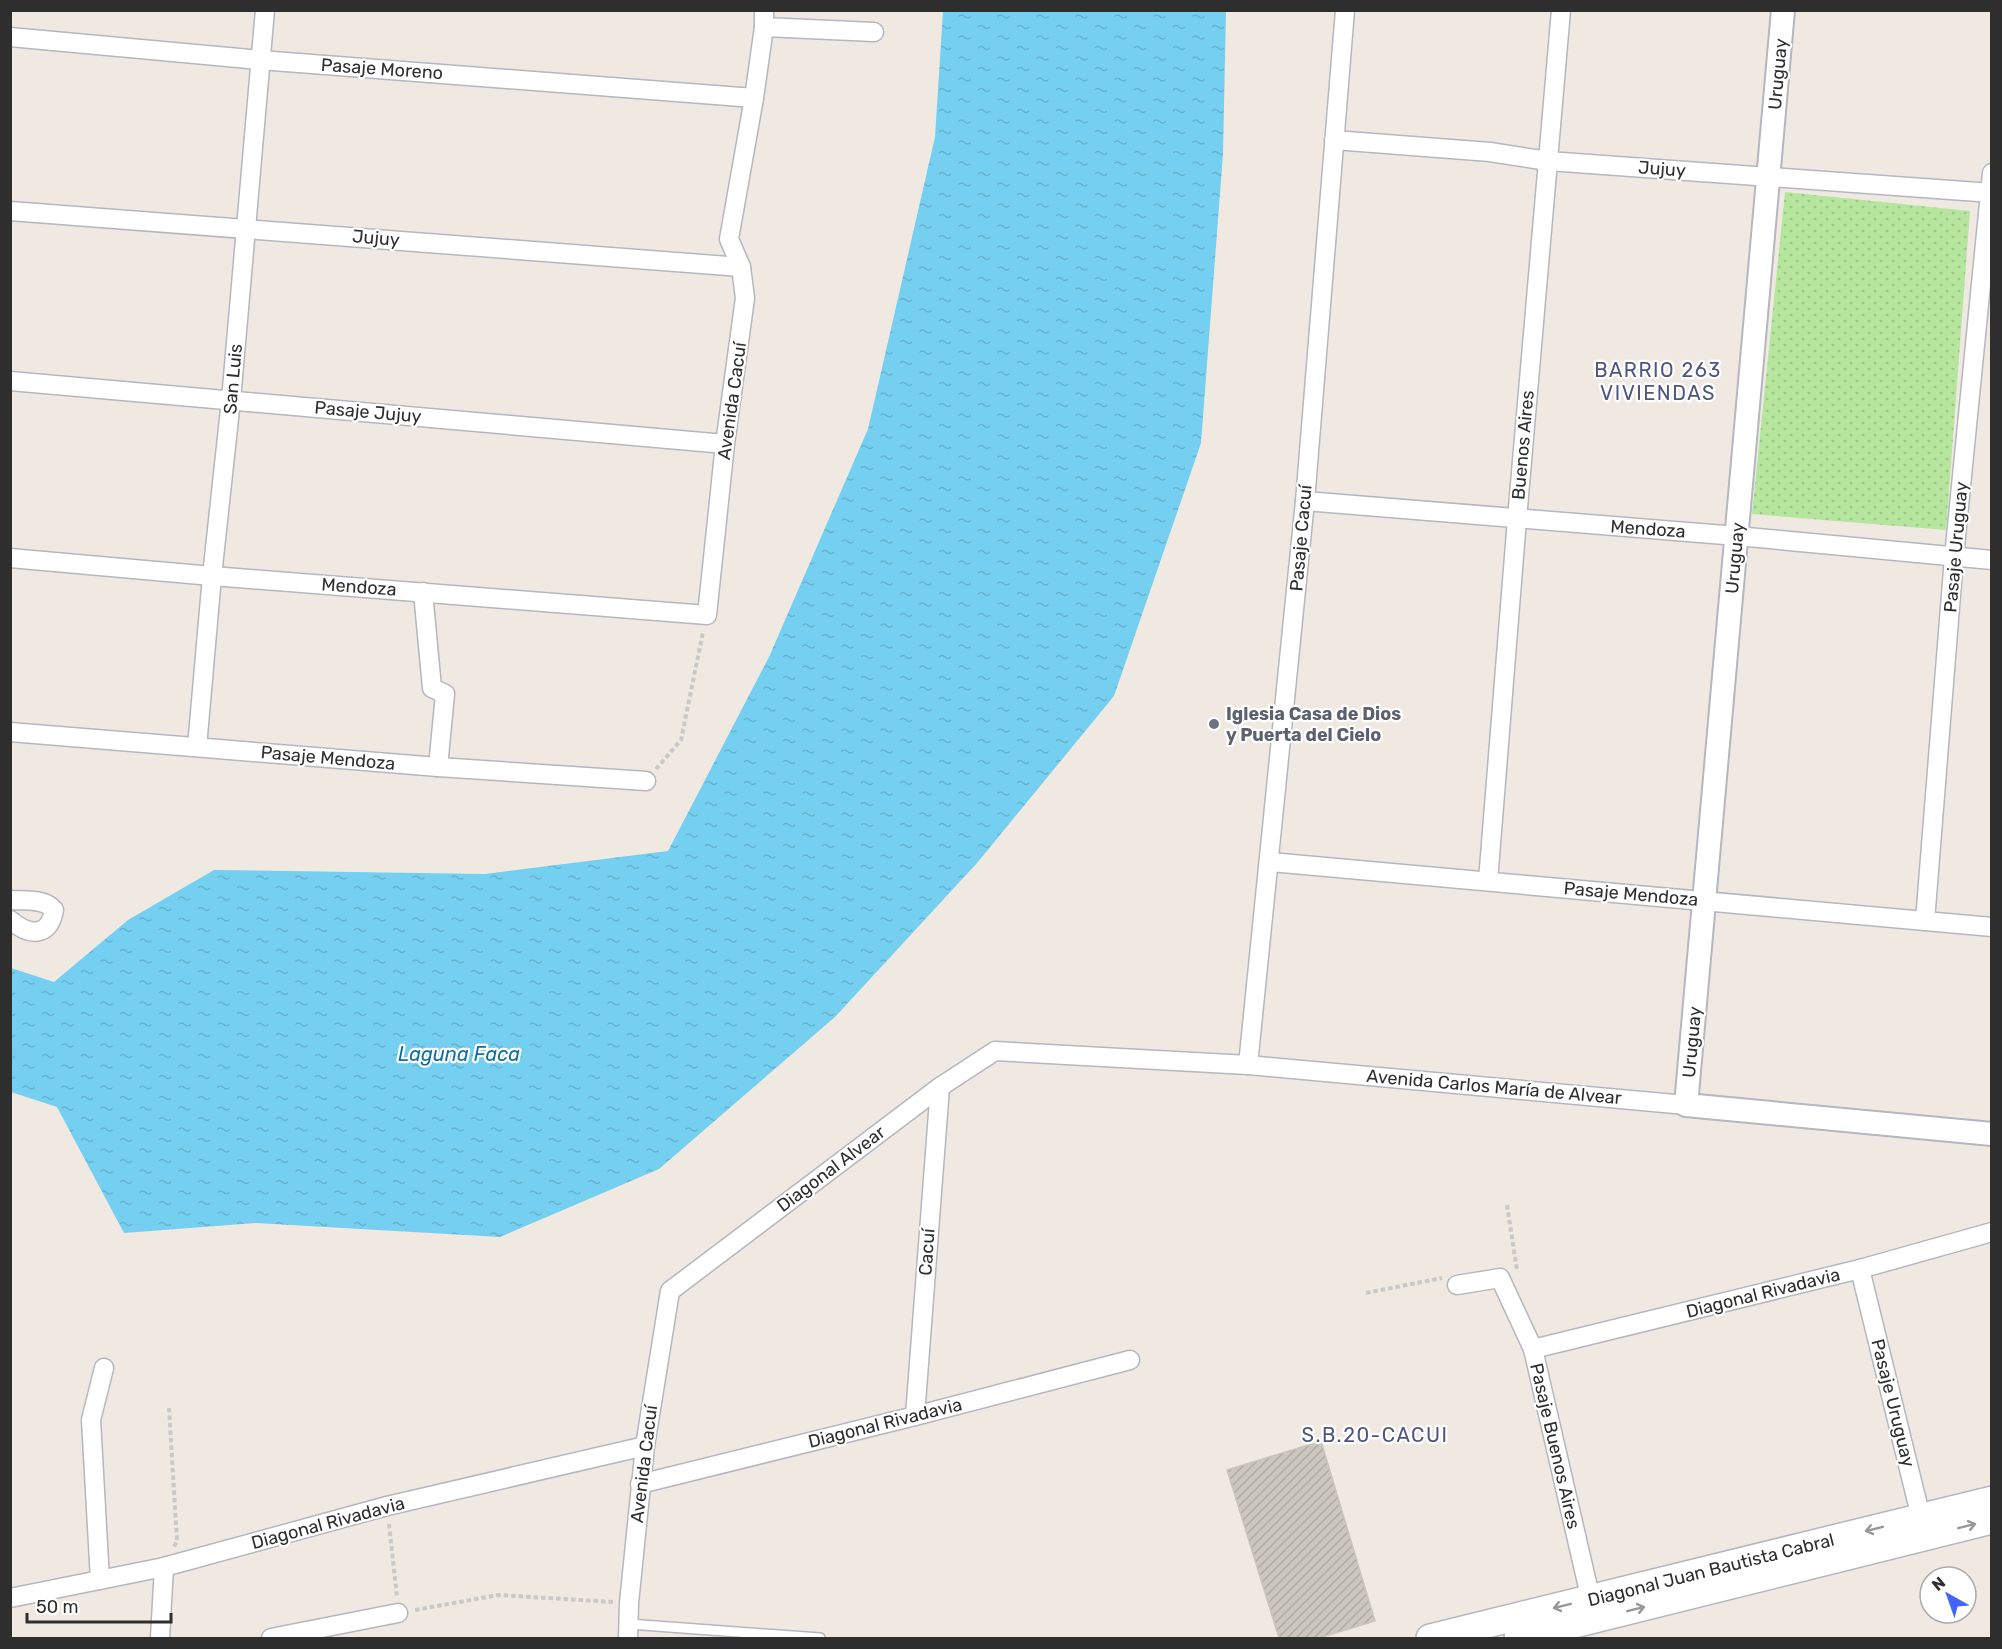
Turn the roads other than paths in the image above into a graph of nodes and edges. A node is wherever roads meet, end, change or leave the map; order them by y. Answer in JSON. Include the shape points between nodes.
{"nodes":[{"id":1,"x":265,"y":10,"type":"edge"},
{"id":2,"x":1345,"y":10,"type":"edge"},
{"id":3,"x":1561,"y":10,"type":"edge"},
{"id":4,"x":1783,"y":10,"type":"edge"},
{"id":5,"x":764,"y":19,"type":"edge"},
{"id":6,"x":874,"y":32,"type":"dead end"},
{"id":7,"x":10,"y":37,"type":"edge"},
{"id":8,"x":260,"y":60,"type":"junction"},
{"id":9,"x":754,"y":98,"type":"junction"},
{"id":10,"x":1334,"y":140,"type":"junction"},
{"id":11,"x":1548,"y":161,"type":"junction"},
{"id":12,"x":1992,"y":173,"type":"edge"},
{"id":13,"x":1768,"y":177,"type":"junction"},
{"id":14,"x":1991,"y":193,"type":"edge"},
{"id":15,"x":10,"y":211,"type":"edge"},
{"id":16,"x":246,"y":228,"type":"junction"},
{"id":17,"x":741,"y":267,"type":"junction"},
{"id":18,"x":10,"y":381,"type":"edge"},
{"id":19,"x":231,"y":400,"type":"junction"},
{"id":20,"x":725,"y":444,"type":"junction"},
{"id":21,"x":1305,"y":501,"type":"junction"},
{"id":22,"x":1517,"y":519,"type":"junction"},
{"id":23,"x":1737,"y":536,"type":"junction"},
{"id":24,"x":1954,"y":557,"type":"junction"},
{"id":25,"x":10,"y":558,"type":"edge"},
{"id":26,"x":1992,"y":560,"type":"edge"},
{"id":27,"x":212,"y":576,"type":"junction"},
{"id":28,"x":423,"y":592,"type":"junction"},
{"id":29,"x":707,"y":615,"type":"joint"},
{"id":30,"x":10,"y":732,"type":"edge"},
{"id":31,"x":197,"y":747,"type":"junction"},
{"id":32,"x":438,"y":767,"type":"junction"},
{"id":33,"x":646,"y":781,"type":"road end"},
{"id":34,"x":1270,"y":862,"type":"junction"},
{"id":35,"x":1488,"y":881,"type":"junction"},
{"id":36,"x":10,"y":900,"type":"edge"},
{"id":37,"x":1704,"y":901,"type":"junction"},
{"id":38,"x":10,"y":920,"type":"edge"},
{"id":39,"x":1925,"y":921,"type":"junction"},
{"id":40,"x":1992,"y":927,"type":"edge"},
{"id":41,"x":995,"y":1052,"type":"joint"},
{"id":42,"x":1248,"y":1065,"type":"junction"},
{"id":43,"x":940,"y":1087,"type":"junction"},
{"id":44,"x":1686,"y":1105,"type":"junction"},
{"id":45,"x":1992,"y":1134,"type":"edge"},
{"id":46,"x":1992,"y":1232,"type":"edge"},
{"id":47,"x":1860,"y":1269,"type":"junction"},
{"id":48,"x":1457,"y":1285,"type":"road end"},
{"id":49,"x":670,"y":1291,"type":"joint"},
{"id":50,"x":1533,"y":1349,"type":"junction"},
{"id":51,"x":1130,"y":1360,"type":"dead end"},
{"id":52,"x":104,"y":1368,"type":"dead end"},
{"id":53,"x":915,"y":1416,"type":"junction"},
{"id":54,"x":645,"y":1446,"type":"junction"},
{"id":55,"x":640,"y":1484,"type":"junction"},
{"id":56,"x":1992,"y":1500,"type":"edge"},
{"id":57,"x":1992,"y":1520,"type":"edge"},
{"id":58,"x":1923,"y":1527,"type":"junction"},
{"id":59,"x":164,"y":1567,"type":"junction"},
{"id":60,"x":100,"y":1580,"type":"junction"},
{"id":61,"x":10,"y":1598,"type":"edge"},
{"id":62,"x":1593,"y":1609,"type":"junction"},
{"id":63,"x":398,"y":1613,"type":"road end"},
{"id":64,"x":628,"y":1631,"type":"edge"},
{"id":65,"x":160,"y":1638,"type":"edge"},
{"id":66,"x":271,"y":1638,"type":"edge"},
{"id":67,"x":820,"y":1638,"type":"edge"},
{"id":68,"x":1430,"y":1638,"type":"edge"},
{"id":69,"x":1518,"y":1638,"type":"edge"}],
"edges":[{"from":1,"to":8,"type":"street","name":"San Luis"},
{"from":2,"to":10,"type":"street","name":"Pasaje Cacuí"},
{"from":3,"to":11,"type":"street","name":"Buenos Aires"},
{"from":4,"to":13,"type":"street","name":"Uruguay"},
{"from":5,"to":6,"type":"street"},
{"from":5,"to":9,"type":"street","name":"Avenida Cacuí"},
{"from":7,"to":8,"type":"street","name":"Pasaje Moreno"},
{"from":8,"to":9,"type":"street","name":"Pasaje Moreno"},
{"from":8,"to":16,"type":"street","name":"San Luis"},
{"from":9,"to":17,"type":"street","name":"Avenida Cacuí","via":[[729,239]]},
{"from":10,"to":11,"type":"street","name":"Jujuy","via":[[1490,152]]},
{"from":10,"to":21,"type":"street","name":"Pasaje Cacuí"},
{"from":11,"to":13,"type":"street","name":"Jujuy"},
{"from":11,"to":22,"type":"street","name":"Buenos Aires"},
{"from":12,"to":14,"type":"street","name":"Pasaje Uruguay"},
{"from":13,"to":14,"type":"street","name":"Jujuy"},
{"from":13,"to":23,"type":"street","name":"Uruguay"},
{"from":14,"to":24,"type":"street","name":"Pasaje Uruguay"},
{"from":15,"to":16,"type":"street","name":"Jujuy"},
{"from":16,"to":17,"type":"street","name":"Jujuy"},
{"from":16,"to":19,"type":"street","name":"San Luis"},
{"from":17,"to":20,"type":"street","name":"Avenida Cacuí","via":[[745,298]]},
{"from":18,"to":19,"type":"street","name":"Pasaje Jujuy"},
{"from":19,"to":20,"type":"street","name":"Pasaje Jujuy"},
{"from":19,"to":27,"type":"street","name":"San Luis"},
{"from":20,"to":29,"type":"street","name":"Avenida Cacuí"},
{"from":21,"to":22,"type":"street","name":"Mendoza"},
{"from":21,"to":34,"type":"street","name":"Pasaje Cacuí"},
{"from":22,"to":23,"type":"street","name":"Mendoza"},
{"from":22,"to":35,"type":"street","name":"Buenos Aires"},
{"from":23,"to":24,"type":"street","name":"Mendoza"},
{"from":23,"to":37,"type":"street","name":"Uruguay"},
{"from":24,"to":26,"type":"street","name":"Mendoza"},
{"from":24,"to":39,"type":"street","name":"Pasaje Uruguay"},
{"from":25,"to":27,"type":"street","name":"Mendoza"},
{"from":27,"to":28,"type":"street","name":"Mendoza"},
{"from":27,"to":31,"type":"street","name":"San Luis"},
{"from":28,"to":29,"type":"street","name":"Mendoza"},
{"from":28,"to":32,"type":"street","via":[[432,688],[445,694]]},
{"from":30,"to":31,"type":"street","name":"Pasaje Mendoza"},
{"from":31,"to":32,"type":"street","name":"Pasaje Mendoza"},
{"from":32,"to":33,"type":"street","name":"Pasaje Mendoza"},
{"from":34,"to":35,"type":"street","name":"Pasaje Mendoza"},
{"from":34,"to":42,"type":"street","name":"Pasaje Cacuí"},
{"from":35,"to":37,"type":"street","name":"Pasaje Mendoza"},
{"from":36,"to":38,"type":"street","via":[[39,901],[54,910],[52,923],[43,931],[29,932]]},
{"from":37,"to":39,"type":"street","name":"Pasaje Mendoza"},
{"from":37,"to":44,"type":"street","name":"Uruguay"},
{"from":39,"to":40,"type":"street","name":"Pasaje Mendoza"},
{"from":41,"to":42,"type":"street","name":"Avenida Carlos María de Alvear"},
{"from":41,"to":43,"type":"street","name":"Diagonal Alvear"},
{"from":42,"to":44,"type":"street","name":"Avenida Carlos María de Alvear"},
{"from":43,"to":49,"type":"street","name":"Diagonal Alvear"},
{"from":43,"to":53,"type":"street","name":"Cacuí"},
{"from":44,"to":45,"type":"street","name":"Avenida Carlos María de Alvear"},
{"from":46,"to":47,"type":"street","name":"Diagonal Rivadavia"},
{"from":47,"to":50,"type":"street","name":"Diagonal Rivadavia"},
{"from":47,"to":58,"type":"street","name":"Pasaje Uruguay"},
{"from":48,"to":50,"type":"street","name":"Pasaje Buenos Aires","via":[[1500,1278]]},
{"from":49,"to":54,"type":"street","name":"Avenida Cacuí"},
{"from":50,"to":62,"type":"street","name":"Pasaje Buenos Aires"},
{"from":51,"to":53,"type":"street","name":"Diagonal Rivadavia"},
{"from":52,"to":60,"type":"street","via":[[91,1420]]},
{"from":53,"to":55,"type":"street","name":"Diagonal Rivadavia"},
{"from":54,"to":55,"type":"street","name":"Avenida Cacuí"},
{"from":54,"to":59,"type":"street","name":"Diagonal Rivadavia","via":[[387,1506]]},
{"from":55,"to":64,"type":"street","name":"Avenida Cacuí"},
{"from":56,"to":58,"type":"main road","name":"Diagonal Juan Bautista Cabral"},
{"from":58,"to":57,"type":"main road","name":"Diagonal Juan Bautista Cabral","one_way":true},
{"from":58,"to":62,"type":"main road","name":"Diagonal Juan Bautista Cabral"},
{"from":59,"to":60,"type":"street","name":"Diagonal Rivadavia"},
{"from":59,"to":65,"type":"street"},
{"from":60,"to":61,"type":"street","name":"Diagonal Rivadavia"},
{"from":62,"to":68,"type":"main road","name":"Diagonal Juan Bautista Cabral","one_way":true},
{"from":62,"to":69,"type":"main road","name":"Diagonal Juan Bautista Cabral"},
{"from":63,"to":66,"type":"street"},
{"from":64,"to":67,"type":"lane"}]}
